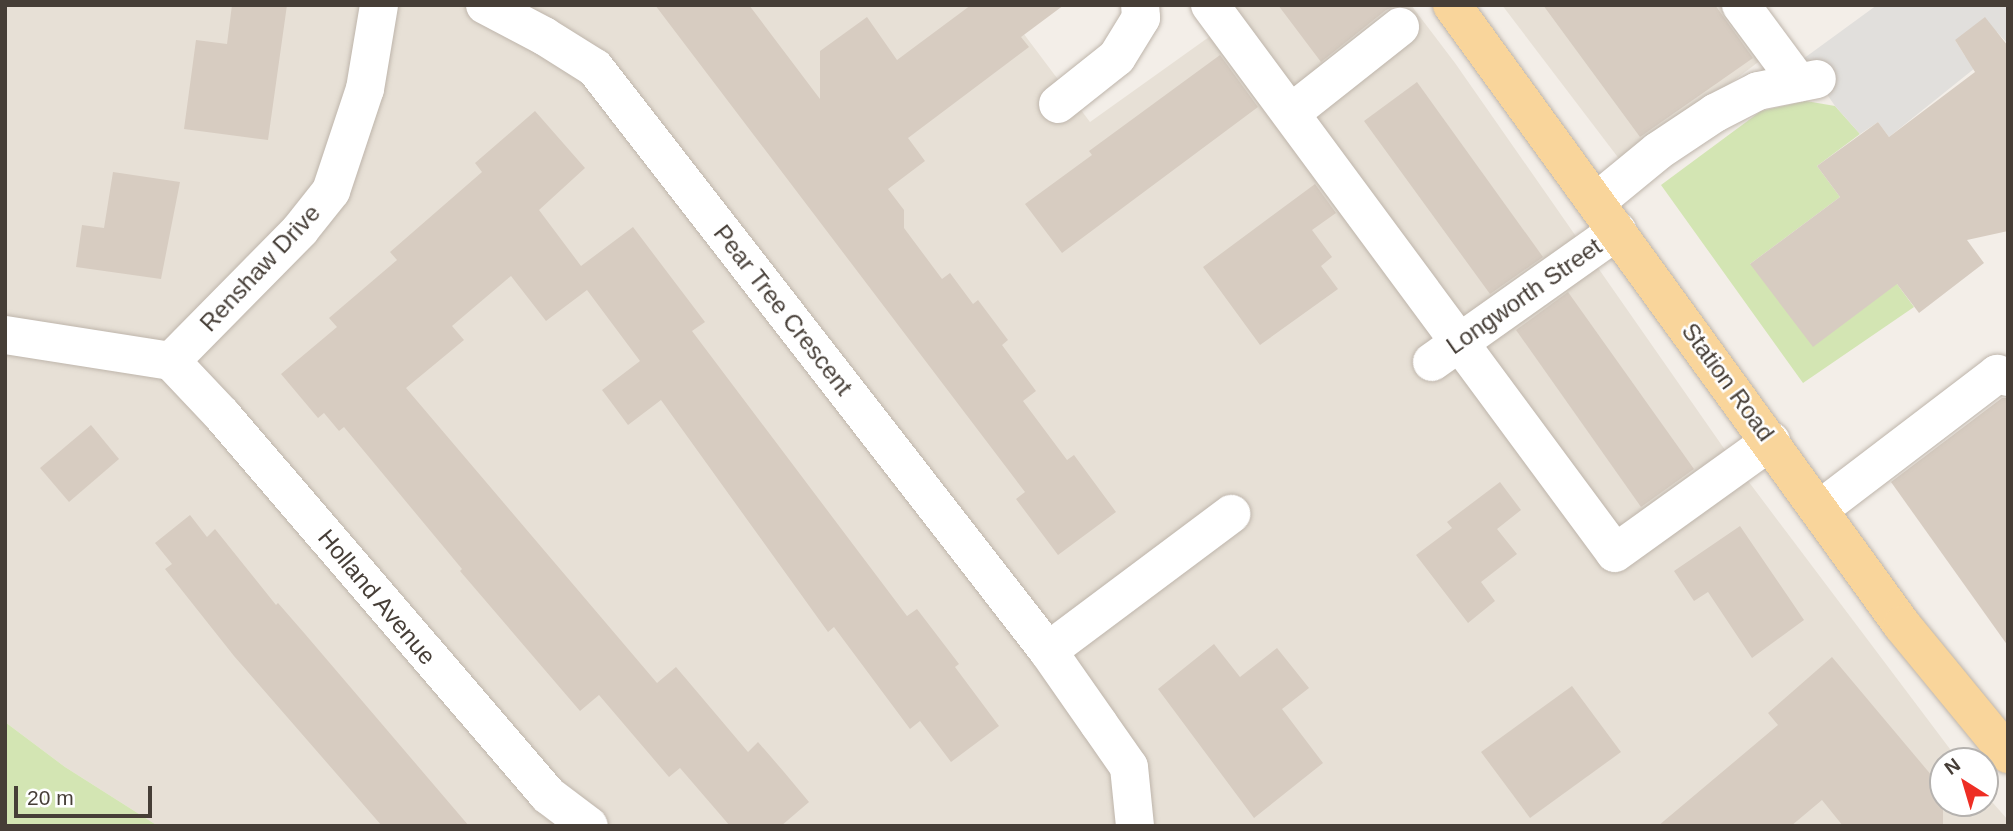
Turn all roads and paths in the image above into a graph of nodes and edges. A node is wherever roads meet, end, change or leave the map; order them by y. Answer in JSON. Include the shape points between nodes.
{"nodes":[{"id":1,"x":379,"y":5,"type":"edge"},
{"id":2,"x":485,"y":5,"type":"edge"},
{"id":3,"x":1140,"y":5,"type":"edge"},
{"id":4,"x":1210,"y":5,"type":"edge"},
{"id":5,"x":1452,"y":5,"type":"edge"},
{"id":6,"x":1741,"y":5,"type":"edge"},
{"id":7,"x":1400,"y":27,"type":"dead end"},
{"id":8,"x":1058,"y":103,"type":"dead end"},
{"id":9,"x":1291,"y":113,"type":"junction"},
{"id":10,"x":1606,"y":216,"type":"junction"},
{"id":11,"x":5,"y":335,"type":"edge"},
{"id":12,"x":1446,"y":352,"type":"junction"},
{"id":13,"x":171,"y":361,"type":"junction"},
{"id":14,"x":2008,"y":377,"type":"edge"},
{"id":15,"x":1772,"y":441,"type":"junction"},
{"id":16,"x":1820,"y":509,"type":"junction"},
{"id":17,"x":1231,"y":514,"type":"dead end"},
{"id":18,"x":1048,"y":651,"type":"junction"},
{"id":19,"x":2008,"y":754,"type":"edge"},
{"id":20,"x":589,"y":826,"type":"edge"},
{"id":21,"x":1135,"y":826,"type":"edge"}],
"edges":[{"from":1,"to":13,"type":"street","name":"Renshaw Drive","via":[[365,89],[331,191],[300,230]]},
{"from":2,"to":18,"type":"street","name":"Pear Tree Crescent","via":[[595,68]]},
{"from":3,"to":8,"type":"street","via":[[1141,18],[1117,57]]},
{"from":4,"to":9,"type":"street"},
{"from":5,"to":10,"type":"main road","name":"Station Road"},
{"from":6,"to":10,"type":"street","name":"Longworth Street","via":[[1807,81],[1758,91],[1658,151]]},
{"from":7,"to":9,"type":"street"},
{"from":9,"to":12,"type":"street"},
{"from":10,"to":12,"type":"street","name":"Longworth Street"},
{"from":10,"to":15,"type":"main road","name":"Station Road"},
{"from":11,"to":13,"type":"street"},
{"from":12,"to":15,"type":"street","via":[[1615,553]]},
{"from":13,"to":20,"type":"street","name":"Holland Avenue","via":[[548,795]]},
{"from":14,"to":16,"type":"street","via":[[1997,374]]},
{"from":15,"to":16,"type":"main road","name":"Station Road"},
{"from":16,"to":19,"type":"main road","name":"Station Road","via":[[1902,625]]},
{"from":17,"to":18,"type":"street"},
{"from":18,"to":21,"type":"street","name":"Pear Tree Crescent","via":[[1129,767]]}]}
